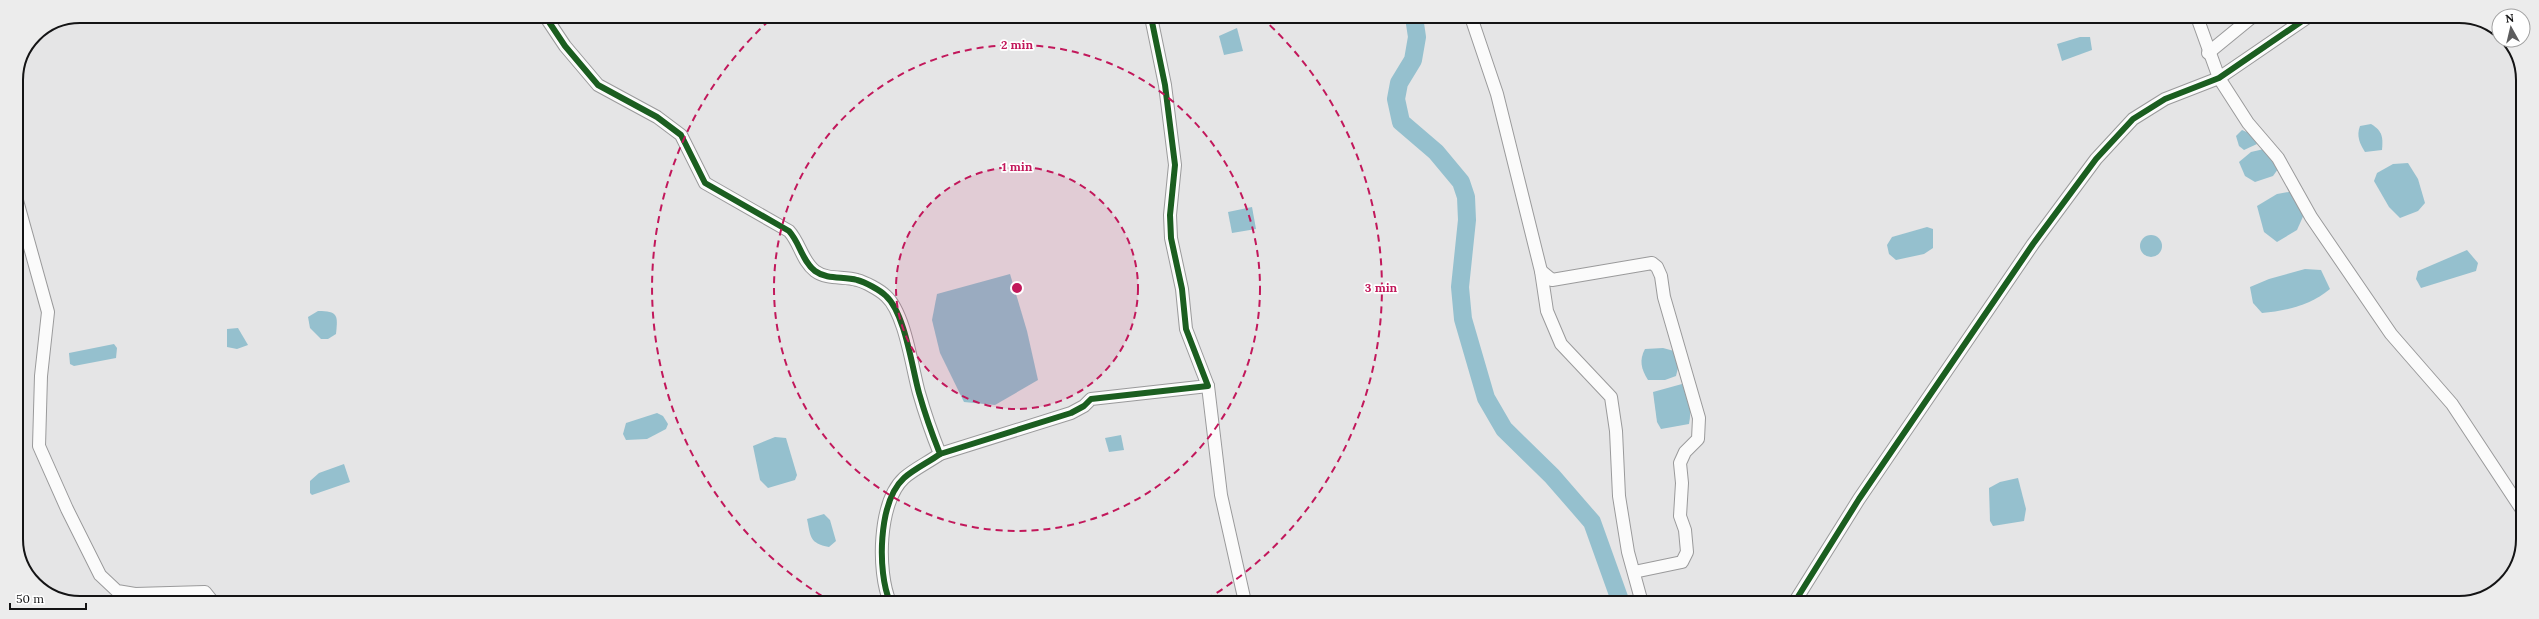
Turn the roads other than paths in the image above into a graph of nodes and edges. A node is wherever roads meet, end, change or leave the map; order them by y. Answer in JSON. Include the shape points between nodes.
{"nodes":[{"id":1,"x":550,"y":23,"type":"edge"},
{"id":2,"x":1152,"y":23,"type":"edge"},
{"id":3,"x":1473,"y":23,"type":"edge"},
{"id":4,"x":2199,"y":23,"type":"edge"},
{"id":5,"x":2245,"y":23,"type":"edge"},
{"id":6,"x":2299,"y":23,"type":"edge"},
{"id":7,"x":2208,"y":53,"type":"junction"},
{"id":8,"x":2219,"y":78,"type":"junction"},
{"id":9,"x":23,"y":222,"type":"edge"},
{"id":10,"x":1541,"y":271,"type":"junction"},
{"id":11,"x":1208,"y":386,"type":"junction"},
{"id":12,"x":940,"y":454,"type":"junction"},
{"id":13,"x":2516,"y":501,"type":"edge"},
{"id":14,"x":1634,"y":572,"type":"junction"},
{"id":15,"x":208,"y":596,"type":"edge"},
{"id":16,"x":888,"y":596,"type":"edge"},
{"id":17,"x":1244,"y":596,"type":"edge"},
{"id":18,"x":1640,"y":596,"type":"edge"},
{"id":19,"x":1798,"y":596,"type":"edge"}],
"edges":[{"from":1,"to":12,"type":"street","via":[[598,86],[657,117],[681,135],[705,182],[789,231],[797,240],[806,262],[816,272],[839,279],[856,280],[885,295],[894,304],[908,343],[928,422]]},
{"from":2,"to":11,"type":"street","via":[[1165,85],[1175,165],[1170,215],[1171,238],[1182,290],[1186,329]]},
{"from":3,"to":10,"type":"street","via":[[1496,94]]},
{"from":4,"to":7,"type":"street"},
{"from":5,"to":7,"type":"street"},
{"from":6,"to":8,"type":"street"},
{"from":7,"to":8,"type":"street"},
{"from":8,"to":13,"type":"street","via":[[2248,123],[2278,158],[2311,217],[2391,334],[2452,404]]},
{"from":8,"to":19,"type":"street","via":[[2164,99],[2133,119],[2096,159],[2033,244],[1859,499]]},
{"from":9,"to":15,"type":"street","via":[[48,312],[41,376],[39,446],[66,509],[100,575],[117,591],[135,594],[205,592]]},
{"from":10,"to":14,"type":"street","via":[[1547,311],[1561,344],[1611,397],[1616,431],[1619,496]]},
{"from":10,"to":14,"type":"street","via":[[1552,280],[1652,263],[1661,276],[1664,297],[1699,418],[1698,438],[1685,452],[1680,463],[1680,516],[1687,552],[1682,562]]},
{"from":11,"to":12,"type":"street","via":[[1091,399],[1071,413]]},
{"from":11,"to":17,"type":"street","via":[[1221,495]]},
{"from":12,"to":16,"type":"street","via":[[904,478],[893,493],[880,553]]},
{"from":14,"to":18,"type":"street"}]}
